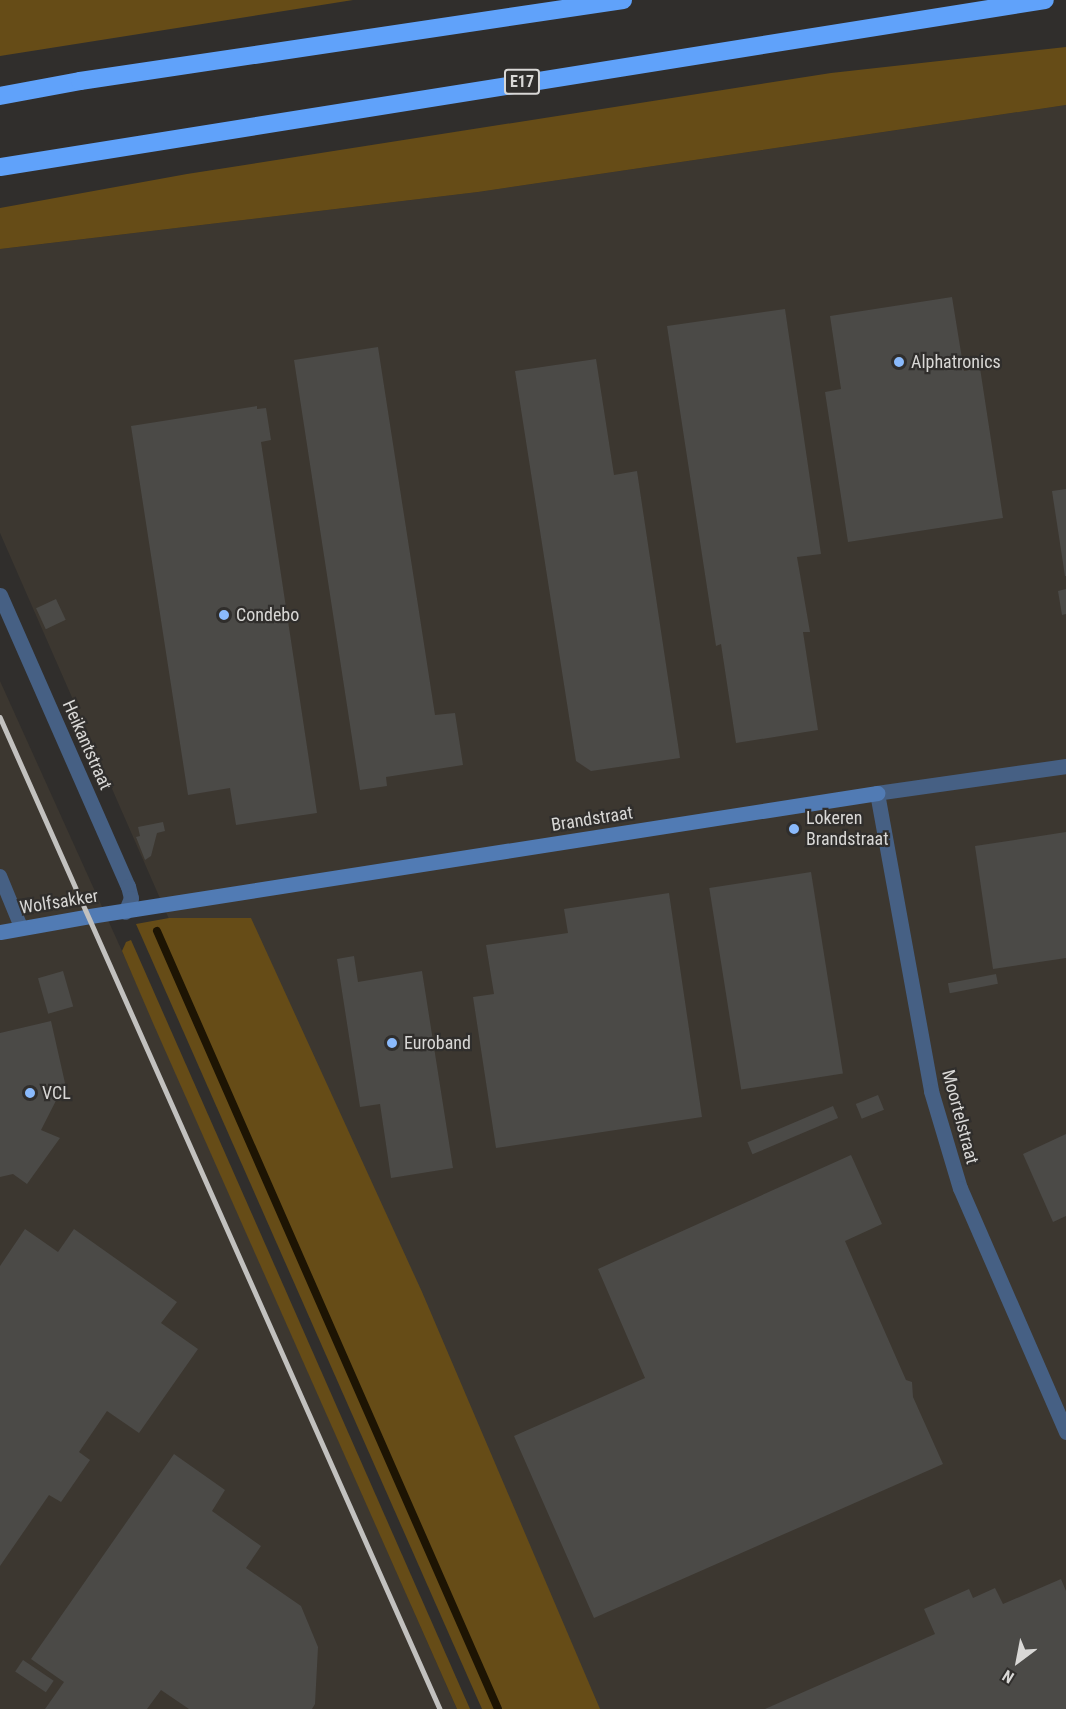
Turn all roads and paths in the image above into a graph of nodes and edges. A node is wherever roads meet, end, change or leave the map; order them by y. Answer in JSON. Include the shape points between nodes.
{"nodes":[{"id":1,"x":623,"y":0,"type":"edge"},
{"id":2,"x":1045,"y":0,"type":"edge"},
{"id":3,"x":0,"y":96,"type":"edge"},
{"id":4,"x":0,"y":166,"type":"edge"},
{"id":5,"x":0,"y":595,"type":"edge"},
{"id":6,"x":1066,"y":766,"type":"edge"},
{"id":7,"x":877,"y":794,"type":"junction"},
{"id":8,"x":0,"y":876,"type":"edge"},
{"id":9,"x":125,"y":912,"type":"junction"},
{"id":10,"x":21,"y":927,"type":"junction"},
{"id":11,"x":0,"y":932,"type":"edge"},
{"id":12,"x":1066,"y":1432,"type":"edge"}],
"edges":[{"from":1,"to":3,"type":"highway"},
{"from":2,"to":4,"type":"highway","number":"E17"},
{"from":5,"to":9,"type":"street","name":"Heikantstraat","via":[[128,886],[131,898]]},
{"from":6,"to":7,"type":"street","name":"Brandstraat"},
{"from":7,"to":9,"type":"street","name":"Brandstraat"},
{"from":7,"to":12,"type":"street","name":"Moortelstraat","via":[[931,1091],[960,1188]]},
{"from":8,"to":10,"type":"lane"},
{"from":9,"to":10,"type":"street","name":"Wolfsakker"},
{"from":10,"to":11,"type":"street","name":"Wolfsakker"}]}
